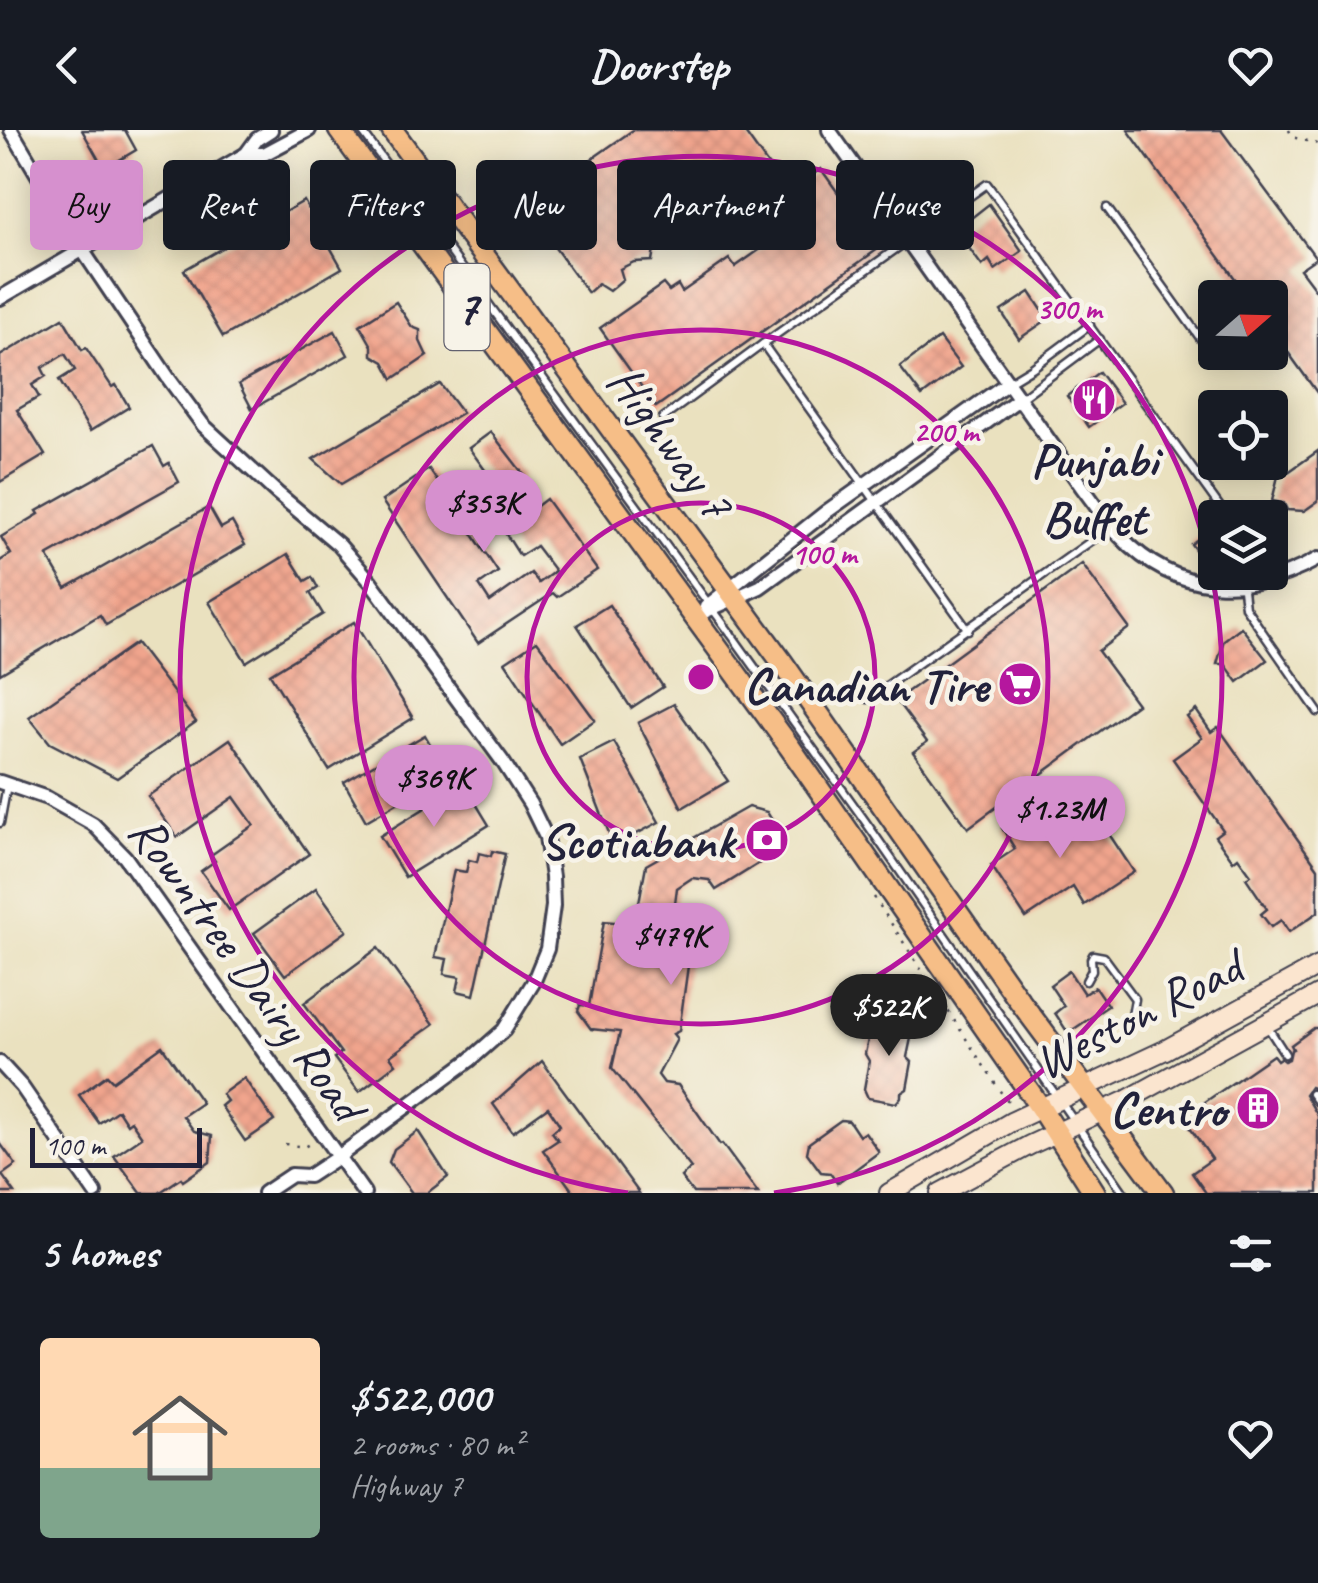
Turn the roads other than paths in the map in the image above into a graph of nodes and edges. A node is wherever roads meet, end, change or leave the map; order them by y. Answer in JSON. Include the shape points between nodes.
{"nodes":[{"id":1,"x":11,"y":130,"type":"edge"},
{"id":2,"x":271,"y":130,"type":"edge"},
{"id":3,"x":309,"y":130,"type":"edge"},
{"id":4,"x":339,"y":130,"type":"edge"},
{"id":5,"x":361,"y":130,"type":"edge"},
{"id":6,"x":392,"y":130,"type":"edge"},
{"id":7,"x":829,"y":130,"type":"edge"},
{"id":8,"x":246,"y":154,"type":"junction"},
{"id":9,"x":850,"y":160,"type":"edge"},
{"id":10,"x":974,"y":194,"type":"edge"},
{"id":11,"x":1107,"y":208,"type":"dead end"},
{"id":12,"x":896,"y":250,"type":"edge"},
{"id":13,"x":913,"y":250,"type":"edge"},
{"id":14,"x":83,"y":251,"type":"junction"},
{"id":15,"x":0,"y":298,"type":"edge"},
{"id":16,"x":1090,"y":325,"type":"junction"},
{"id":17,"x":1198,"y":335,"type":"edge"},
{"id":18,"x":1100,"y":339,"type":"junction"},
{"id":19,"x":764,"y":344,"type":"junction"},
{"id":20,"x":1008,"y":382,"type":"junction"},
{"id":21,"x":1020,"y":398,"type":"junction"},
{"id":22,"x":663,"y":418,"type":"dead end"},
{"id":23,"x":864,"y":485,"type":"junction"},
{"id":24,"x":1215,"y":500,"type":"edge"},
{"id":25,"x":877,"y":503,"type":"junction"},
{"id":26,"x":1112,"y":526,"type":"junction"},
{"id":27,"x":1318,"y":559,"type":"edge"},
{"id":28,"x":1288,"y":574,"type":"edge"},
{"id":29,"x":1198,"y":579,"type":"edge"},
{"id":30,"x":1243,"y":590,"type":"edge"},
{"id":31,"x":732,"y":593,"type":"junction"},
{"id":32,"x":705,"y":610,"type":"junction"},
{"id":33,"x":968,"y":630,"type":"junction"},
{"id":34,"x":868,"y":700,"type":"dead end"},
{"id":35,"x":1318,"y":712,"type":"edge"},
{"id":36,"x":4,"y":783,"type":"edge"},
{"id":37,"x":0,"y":823,"type":"edge"},
{"id":38,"x":1318,"y":966,"type":"edge"},
{"id":39,"x":1086,"y":981,"type":"dead end"},
{"id":40,"x":1318,"y":995,"type":"edge"},
{"id":41,"x":1132,"y":1016,"type":"dead end"},
{"id":42,"x":1266,"y":1025,"type":"junction"},
{"id":43,"x":1285,"y":1054,"type":"dead end"},
{"id":44,"x":0,"y":1062,"type":"edge"},
{"id":45,"x":1083,"y":1088,"type":"junction"},
{"id":46,"x":1312,"y":1094,"type":"dead end"},
{"id":47,"x":1318,"y":1102,"type":"edge"},
{"id":48,"x":1049,"y":1103,"type":"junction"},
{"id":49,"x":1102,"y":1112,"type":"junction"},
{"id":50,"x":1066,"y":1129,"type":"junction"},
{"id":51,"x":338,"y":1157,"type":"junction"},
{"id":52,"x":310,"y":1176,"type":"junction"},
{"id":53,"x":95,"y":1193,"type":"edge"},
{"id":54,"x":264,"y":1193,"type":"edge"},
{"id":55,"x":304,"y":1193,"type":"edge"},
{"id":56,"x":364,"y":1193,"type":"edge"},
{"id":57,"x":889,"y":1193,"type":"edge"},
{"id":58,"x":940,"y":1193,"type":"edge"},
{"id":59,"x":1095,"y":1193,"type":"edge"},
{"id":60,"x":1124,"y":1193,"type":"edge"},
{"id":61,"x":1163,"y":1193,"type":"edge"}],
"edges":[{"from":1,"to":14,"type":"street"},
{"from":2,"to":8,"type":"street"},
{"from":3,"to":8,"type":"street","via":[[264,154]]},
{"from":4,"to":32,"type":"main road","name":"Highway 7","number":"7"},
{"from":5,"to":32,"type":"lane"},
{"from":6,"to":31,"type":"main road","name":"Highway 7","number":"7"},
{"from":7,"to":9,"type":"street"},
{"from":8,"to":14,"type":"street"},
{"from":10,"to":16,"type":"lane","via":[[988,184]]},
{"from":11,"to":17,"type":"lane"},
{"from":12,"to":19,"type":"lane"},
{"from":13,"to":20,"type":"street"},
{"from":14,"to":15,"type":"street"},
{"from":14,"to":51,"type":"street","via":[[203,424],[338,545],[378,590],[507,767],[546,838],[553,906],[547,949],[522,1003],[470,1060]]},
{"from":16,"to":18,"type":"lane"},
{"from":16,"to":20,"type":"lane"},
{"from":18,"to":21,"type":"lane"},
{"from":18,"to":24,"type":"lane"},
{"from":19,"to":22,"type":"lane"},
{"from":19,"to":23,"type":"lane"},
{"from":20,"to":21,"type":"street"},
{"from":20,"to":23,"type":"street"},
{"from":21,"to":25,"type":"street"},
{"from":21,"to":26,"type":"street"},
{"from":23,"to":25,"type":"lane"},
{"from":23,"to":31,"type":"street"},
{"from":25,"to":31,"type":"street","via":[[760,587]]},
{"from":25,"to":33,"type":"lane"},
{"from":26,"to":29,"type":"street","via":[[1160,567]]},
{"from":26,"to":33,"type":"lane"},
{"from":27,"to":28,"type":"street"},
{"from":30,"to":35,"type":"lane","via":[[1245,607]]},
{"from":31,"to":32,"type":"street"},
{"from":31,"to":45,"type":"main road","name":"Highway 7","number":"7"},
{"from":32,"to":48,"type":"main road","name":"Highway 7","number":"7","via":[[788,746]]},
{"from":33,"to":34,"type":"lane"},
{"from":36,"to":37,"type":"lane"},
{"from":36,"to":51,"type":"street","name":"Rowntree Dairy Road","via":[[93,824],[125,858]]},
{"from":38,"to":45,"type":"main road","name":"Weston Road"},
{"from":39,"to":41,"type":"lane","via":[[1093,956],[1104,957],[1135,998]]},
{"from":40,"to":42,"type":"main road","name":"Weston Road"},
{"from":42,"to":43,"type":"lane"},
{"from":42,"to":49,"type":"main road","name":"Weston Road"},
{"from":44,"to":53,"type":"street"},
{"from":45,"to":48,"type":"main road","name":"Weston Road"},
{"from":45,"to":49,"type":"main road","name":"Highway 7","number":"7"},
{"from":46,"to":47,"type":"lane"},
{"from":48,"to":50,"type":"main road","name":"Highway 7","number":"7"},
{"from":48,"to":57,"type":"main road","name":"Weston Road"},
{"from":49,"to":50,"type":"main road","name":"Weston Road"},
{"from":49,"to":61,"type":"main road","name":"Highway 7","number":"7"},
{"from":50,"to":58,"type":"main road","name":"Weston Road"},
{"from":50,"to":59,"type":"main road","name":"Highway 7","number":"7"},
{"from":50,"to":60,"type":"lane"},
{"from":51,"to":52,"type":"street"},
{"from":51,"to":56,"type":"street","name":"Rowntree Dairy Road"},
{"from":52,"to":54,"type":"street","via":[[291,1175]]},
{"from":52,"to":55,"type":"street"}]}
